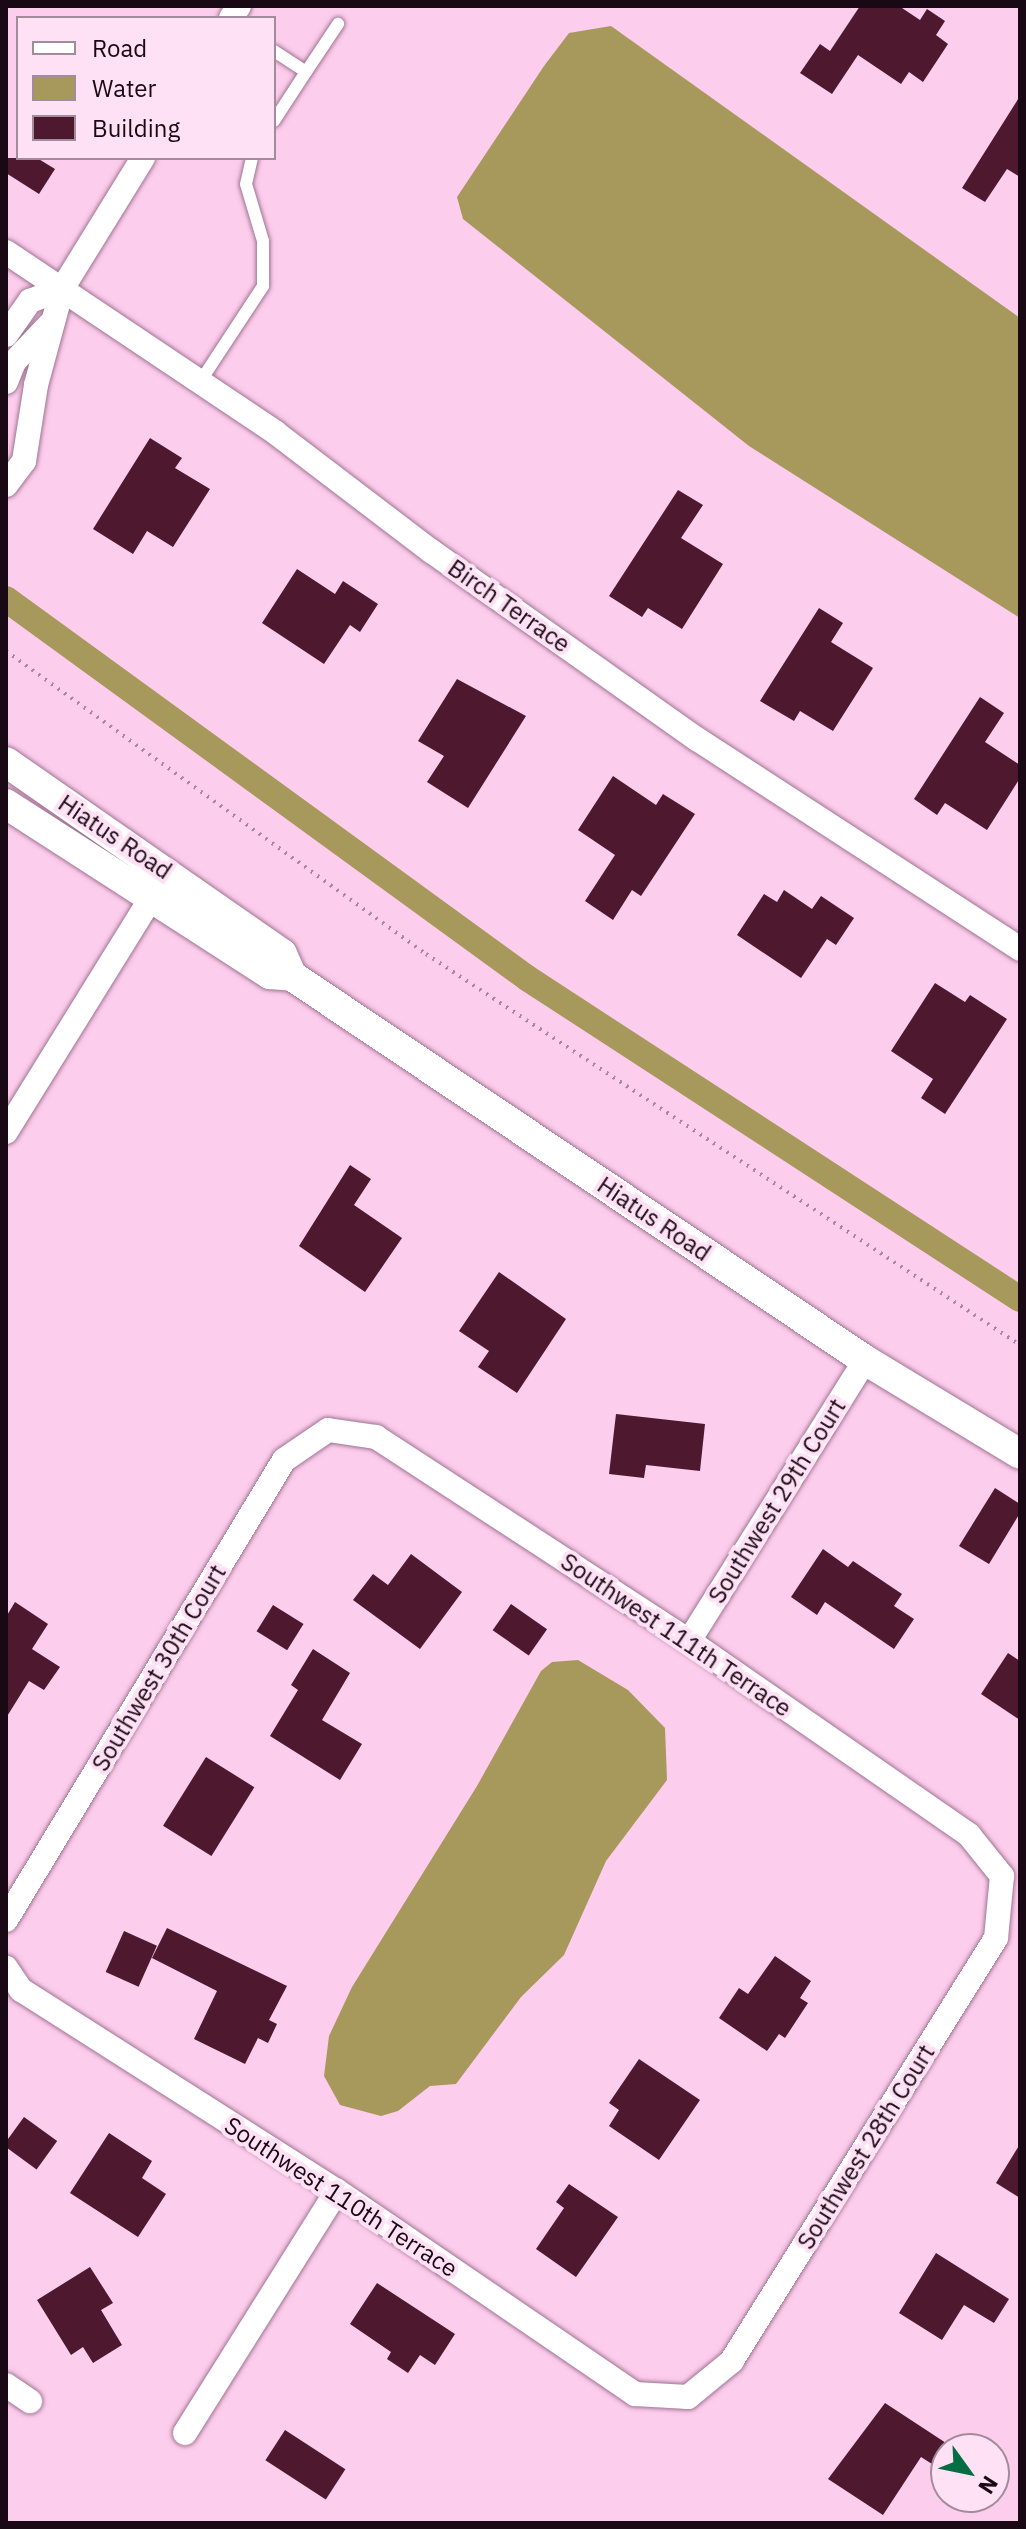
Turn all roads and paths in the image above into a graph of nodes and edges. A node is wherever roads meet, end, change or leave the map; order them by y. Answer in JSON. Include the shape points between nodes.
{"nodes":[{"id":1,"x":338,"y":24,"type":"dead end"},
{"id":2,"x":276,"y":52,"type":"edge"},
{"id":3,"x":306,"y":72,"type":"junction"},
{"id":4,"x":276,"y":118,"type":"edge"},
{"id":5,"x":142,"y":160,"type":"edge"},
{"id":6,"x":252,"y":160,"type":"edge"},
{"id":7,"x":6,"y":252,"type":"edge"},
{"id":8,"x":62,"y":289,"type":"junction"},
{"id":9,"x":51,"y":323,"type":"junction"},
{"id":10,"x":6,"y":335,"type":"edge"},
{"id":11,"x":6,"y":382,"type":"edge"},
{"id":12,"x":200,"y":382,"type":"junction"},
{"id":13,"x":6,"y":485,"type":"edge"},
{"id":14,"x":6,"y":651,"type":"edge"},
{"id":15,"x":6,"y":762,"type":"edge"},
{"id":16,"x":6,"y":804,"type":"edge"},
{"id":17,"x":168,"y":872,"type":"junction"},
{"id":18,"x":151,"y":897,"type":"junction"},
{"id":19,"x":1020,"y":949,"type":"edge"},
{"id":20,"x":292,"y":976,"type":"junction"},
{"id":21,"x":6,"y":1132,"type":"edge"},
{"id":22,"x":1020,"y":1345,"type":"edge"},
{"id":23,"x":865,"y":1360,"type":"junction"},
{"id":24,"x":328,"y":1430,"type":"joint"},
{"id":25,"x":1020,"y":1454,"type":"edge"},
{"id":26,"x":689,"y":1641,"type":"junction"},
{"id":27,"x":1002,"y":1876,"type":"joint"},
{"id":28,"x":6,"y":1920,"type":"edge"},
{"id":29,"x":6,"y":1968,"type":"edge"},
{"id":30,"x":337,"y":2191,"type":"junction"},
{"id":31,"x":6,"y":2385,"type":"edge"},
{"id":32,"x":688,"y":2397,"type":"joint"},
{"id":33,"x":30,"y":2401,"type":"dead end"},
{"id":34,"x":185,"y":2433,"type":"dead end"}],
"edges":[{"from":1,"to":3,"type":"lane"},
{"from":2,"to":3,"type":"lane"},
{"from":3,"to":4,"type":"lane"},
{"from":5,"to":8,"type":"street"},
{"from":6,"to":12,"type":"lane","via":[[246,184],[263,241],[263,286]]},
{"from":7,"to":8,"type":"street","name":"Birch Terrace"},
{"from":8,"to":9,"type":"street"},
{"from":8,"to":10,"type":"street","via":[[30,301]]},
{"from":8,"to":12,"type":"street","name":"Birch Terrace"},
{"from":9,"to":11,"type":"street","via":[[14,362]]},
{"from":9,"to":13,"type":"street","via":[[24,461]]},
{"from":12,"to":19,"type":"street","name":"Birch Terrace","via":[[697,739]]},
{"from":14,"to":22,"type":"path","via":[[426,954]]},
{"from":15,"to":17,"type":"street","name":"Hiatus Road"},
{"from":16,"to":18,"type":"street","name":"Hiatus Road"},
{"from":17,"to":18,"type":"street"},
{"from":17,"to":20,"type":"street","name":"Hiatus Road","via":[[282,954]]},
{"from":18,"to":20,"type":"street","name":"Hiatus Road","via":[[270,974]]},
{"from":18,"to":21,"type":"street"},
{"from":20,"to":23,"type":"street","name":"Hiatus Road"},
{"from":23,"to":25,"type":"street","name":"Hiatus Road"},
{"from":23,"to":26,"type":"street","name":"Southwest 29th Court"},
{"from":24,"to":26,"type":"street","name":"Southwest 111th Terrace","via":[[376,1437]]},
{"from":24,"to":28,"type":"street","name":"Southwest 30th Court","via":[[284,1460]]},
{"from":26,"to":27,"type":"street","name":"Southwest 111th Terrace","via":[[969,1835]]},
{"from":27,"to":32,"type":"street","name":"Southwest 28th Court","via":[[996,1938],[732,2361]]},
{"from":29,"to":30,"type":"street","name":"Southwest 110th Terrace","via":[[21,1990]]},
{"from":30,"to":32,"type":"street","name":"Southwest 110th Terrace","via":[[635,2394]]},
{"from":30,"to":34,"type":"street"},
{"from":31,"to":33,"type":"street"}]}
